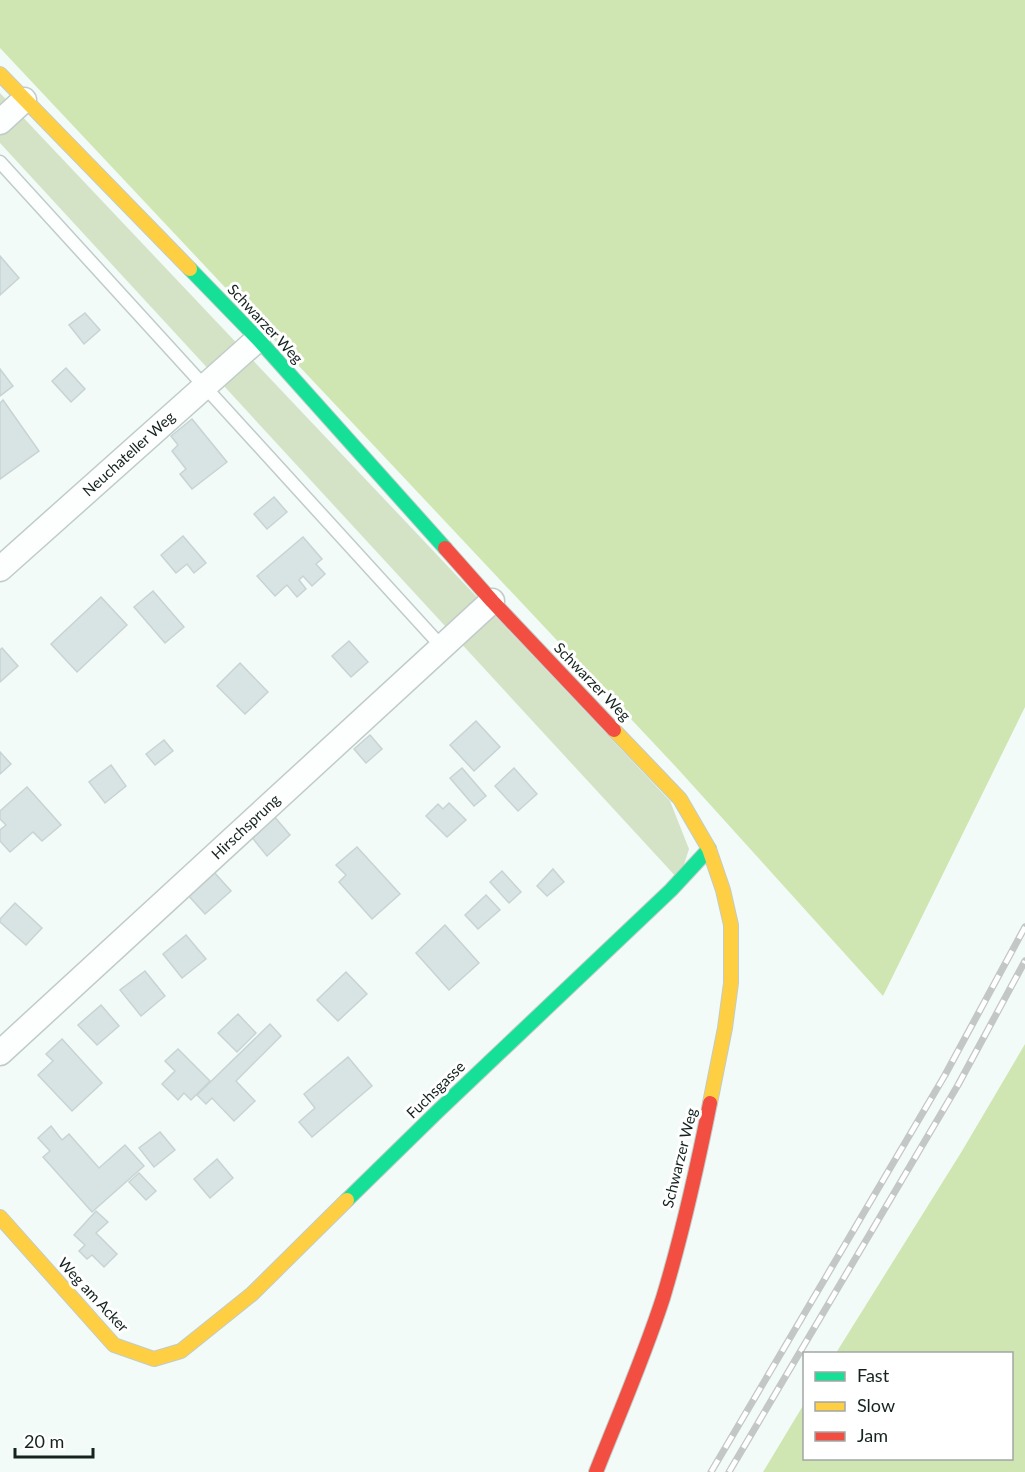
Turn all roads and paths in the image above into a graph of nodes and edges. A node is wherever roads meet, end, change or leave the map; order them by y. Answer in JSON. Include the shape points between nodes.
{"nodes":[{"id":1,"x":0,"y":74,"type":"edge"},
{"id":2,"x":24,"y":100,"type":"junction"},
{"id":3,"x":0,"y":122,"type":"edge"},
{"id":4,"x":0,"y":162,"type":"edge"},
{"id":5,"x":258,"y":339,"type":"junction"},
{"id":6,"x":204,"y":387,"type":"junction"},
{"id":7,"x":0,"y":569,"type":"edge"},
{"id":8,"x":492,"y":601,"type":"junction"},
{"id":9,"x":442,"y":646,"type":"junction"},
{"id":10,"x":709,"y":849,"type":"junction"},
{"id":11,"x":0,"y":1053,"type":"edge"},
{"id":12,"x":0,"y":1217,"type":"edge"},
{"id":13,"x":181,"y":1351,"type":"joint"},
{"id":14,"x":596,"y":1472,"type":"edge"}],
"edges":[{"from":1,"to":2,"type":"street","name":"Schwarzer Weg"},
{"from":2,"to":3,"type":"street"},
{"from":2,"to":5,"type":"street","name":"Schwarzer Weg"},
{"from":4,"to":6,"type":"lane"},
{"from":5,"to":6,"type":"street","name":"Neuchateller Weg"},
{"from":5,"to":8,"type":"street","name":"Schwarzer Weg"},
{"from":6,"to":7,"type":"street","name":"Neuchateller Weg"},
{"from":6,"to":9,"type":"lane"},
{"from":8,"to":9,"type":"street","name":"Hirschsprung"},
{"from":8,"to":10,"type":"street","name":"Schwarzer Weg","via":[[680,799]]},
{"from":9,"to":11,"type":"street","name":"Hirschsprung"},
{"from":10,"to":13,"type":"street","name":"Fuchsgasse","via":[[252,1294]]},
{"from":10,"to":14,"type":"street","name":"Schwarzer Weg","via":[[731,925],[731,983],[725,1028],[704,1133],[663,1297]]},
{"from":12,"to":13,"type":"street","name":"Weg am Acker","via":[[114,1345],[154,1359]]}]}
